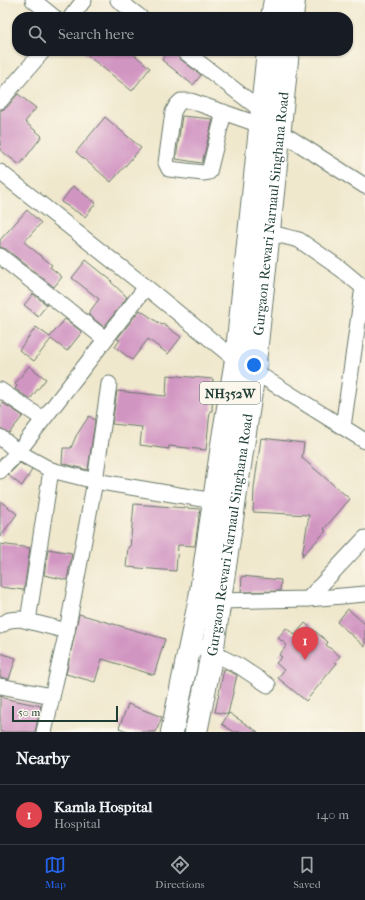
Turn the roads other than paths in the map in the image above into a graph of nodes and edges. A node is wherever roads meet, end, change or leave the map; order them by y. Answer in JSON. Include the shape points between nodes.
{"nodes":[{"id":1,"x":33,"y":0,"type":"edge"},
{"id":2,"x":84,"y":0,"type":"edge"},
{"id":3,"x":118,"y":0,"type":"edge"},
{"id":4,"x":275,"y":0,"type":"edge"},
{"id":5,"x":294,"y":0,"type":"edge"},
{"id":6,"x":48,"y":12,"type":"edge"},
{"id":7,"x":75,"y":12,"type":"edge"},
{"id":8,"x":134,"y":12,"type":"edge"},
{"id":9,"x":273,"y":12,"type":"edge"},
{"id":10,"x":293,"y":12,"type":"edge"},
{"id":11,"x":39,"y":56,"type":"edge"},
{"id":12,"x":190,"y":56,"type":"edge"},
{"id":13,"x":268,"y":56,"type":"edge"},
{"id":14,"x":286,"y":56,"type":"edge"},
{"id":15,"x":0,"y":101,"type":"edge"},
{"id":16,"x":224,"y":112,"type":"junction"},
{"id":17,"x":265,"y":124,"type":"junction"},
{"id":18,"x":1,"y":174,"type":"edge"},
{"id":19,"x":365,"y":186,"type":"edge"},
{"id":20,"x":258,"y":235,"type":"junction"},
{"id":21,"x":0,"y":256,"type":"edge"},
{"id":22,"x":146,"y":287,"type":"junction"},
{"id":23,"x":364,"y":288,"type":"edge"},
{"id":24,"x":105,"y":339,"type":"junction"},
{"id":25,"x":236,"y":360,"type":"junction"},
{"id":26,"x":254,"y":372,"type":"junction"},
{"id":27,"x":109,"y":384,"type":"dead end"},
{"id":28,"x":0,"y":390,"type":"edge"},
{"id":29,"x":43,"y":419,"type":"junction"},
{"id":30,"x":343,"y":427,"type":"junction"},
{"id":31,"x":0,"y":437,"type":"edge"},
{"id":32,"x":365,"y":441,"type":"edge"},
{"id":33,"x":18,"y":452,"type":"junction"},
{"id":34,"x":51,"y":470,"type":"junction"},
{"id":35,"x":0,"y":471,"type":"edge"},
{"id":36,"x":95,"y":481,"type":"junction"},
{"id":37,"x":214,"y":501,"type":"junction"},
{"id":38,"x":365,"y":538,"type":"edge"},
{"id":39,"x":365,"y":594,"type":"edge"},
{"id":40,"x":210,"y":599,"type":"junction"},
{"id":41,"x":308,"y":600,"type":"junction"},
{"id":42,"x":28,"y":621,"type":"junction"},
{"id":43,"x":0,"y":626,"type":"edge"},
{"id":44,"x":67,"y":631,"type":"junction"},
{"id":45,"x":191,"y":642,"type":"junction"},
{"id":46,"x":212,"y":653,"type":"junction"},
{"id":47,"x":268,"y":685,"type":"dead end"},
{"id":48,"x":0,"y":686,"type":"edge"},
{"id":49,"x":52,"y":696,"type":"junction"},
{"id":50,"x":44,"y":732,"type":"edge"},
{"id":51,"x":172,"y":732,"type":"edge"},
{"id":52,"x":196,"y":732,"type":"edge"}],
"edges":[{"from":1,"to":6,"type":"street"},
{"from":2,"to":7,"type":"street"},
{"from":3,"to":8,"type":"street"},
{"from":4,"to":9,"type":"highway"},
{"from":5,"to":10,"type":"highway"},
{"from":11,"to":15,"type":"street"},
{"from":12,"to":17,"type":"street"},
{"from":13,"to":17,"type":"highway","number":"NH352W"},
{"from":14,"to":17,"type":"highway","name":"Gurgaon Rewari Narnaul Singhana Road","number":"NH352W"},
{"from":16,"to":16,"type":"street","via":[[191,101],[181,101],[173,112],[167,166],[209,172]]},
{"from":16,"to":17,"type":"street"},
{"from":17,"to":19,"type":"street"},
{"from":17,"to":20,"type":"highway","name":"Gurgaon Rewari Narnaul Singhana Road","number":"NH352W"},
{"from":18,"to":22,"type":"street"},
{"from":20,"to":23,"type":"street","via":[[279,235],[299,240]]},
{"from":20,"to":25,"type":"highway","number":"NH352W"},
{"from":20,"to":26,"type":"highway","name":"Gurgaon Rewari Narnaul Singhana Road","number":"NH352W"},
{"from":21,"to":24,"type":"street"},
{"from":22,"to":24,"type":"street"},
{"from":22,"to":25,"type":"street"},
{"from":23,"to":30,"type":"street"},
{"from":24,"to":29,"type":"street"},
{"from":25,"to":26,"type":"street"},
{"from":25,"to":37,"type":"highway","number":"NH352W"},
{"from":26,"to":30,"type":"street"},
{"from":26,"to":40,"type":"highway","name":"Gurgaon Rewari Narnaul Singhana Road","number":"NH352W"},
{"from":27,"to":36,"type":"street"},
{"from":28,"to":29,"type":"street"},
{"from":29,"to":33,"type":"street"},
{"from":30,"to":32,"type":"street"},
{"from":31,"to":33,"type":"street"},
{"from":33,"to":34,"type":"street"},
{"from":33,"to":35,"type":"street"},
{"from":34,"to":36,"type":"street"},
{"from":34,"to":42,"type":"street"},
{"from":36,"to":37,"type":"street"},
{"from":36,"to":44,"type":"street"},
{"from":37,"to":40,"type":"highway","number":"NH352W"},
{"from":38,"to":41,"type":"street"},
{"from":39,"to":41,"type":"street"},
{"from":40,"to":41,"type":"street"},
{"from":40,"to":45,"type":"highway","number":"NH352W"},
{"from":40,"to":46,"type":"highway","name":"Gurgaon Rewari Narnaul Singhana Road","number":"NH352W"},
{"from":42,"to":43,"type":"street","via":[[9,620]]},
{"from":42,"to":44,"type":"street"},
{"from":44,"to":49,"type":"street"},
{"from":45,"to":46,"type":"street"},
{"from":45,"to":51,"type":"highway","number":"NH352W"},
{"from":46,"to":47,"type":"street","via":[[239,666]]},
{"from":46,"to":52,"type":"highway","name":"Gurgaon Rewari Narnaul Singhana Road","number":"NH352W"},
{"from":48,"to":49,"type":"street"},
{"from":49,"to":50,"type":"street"}]}
